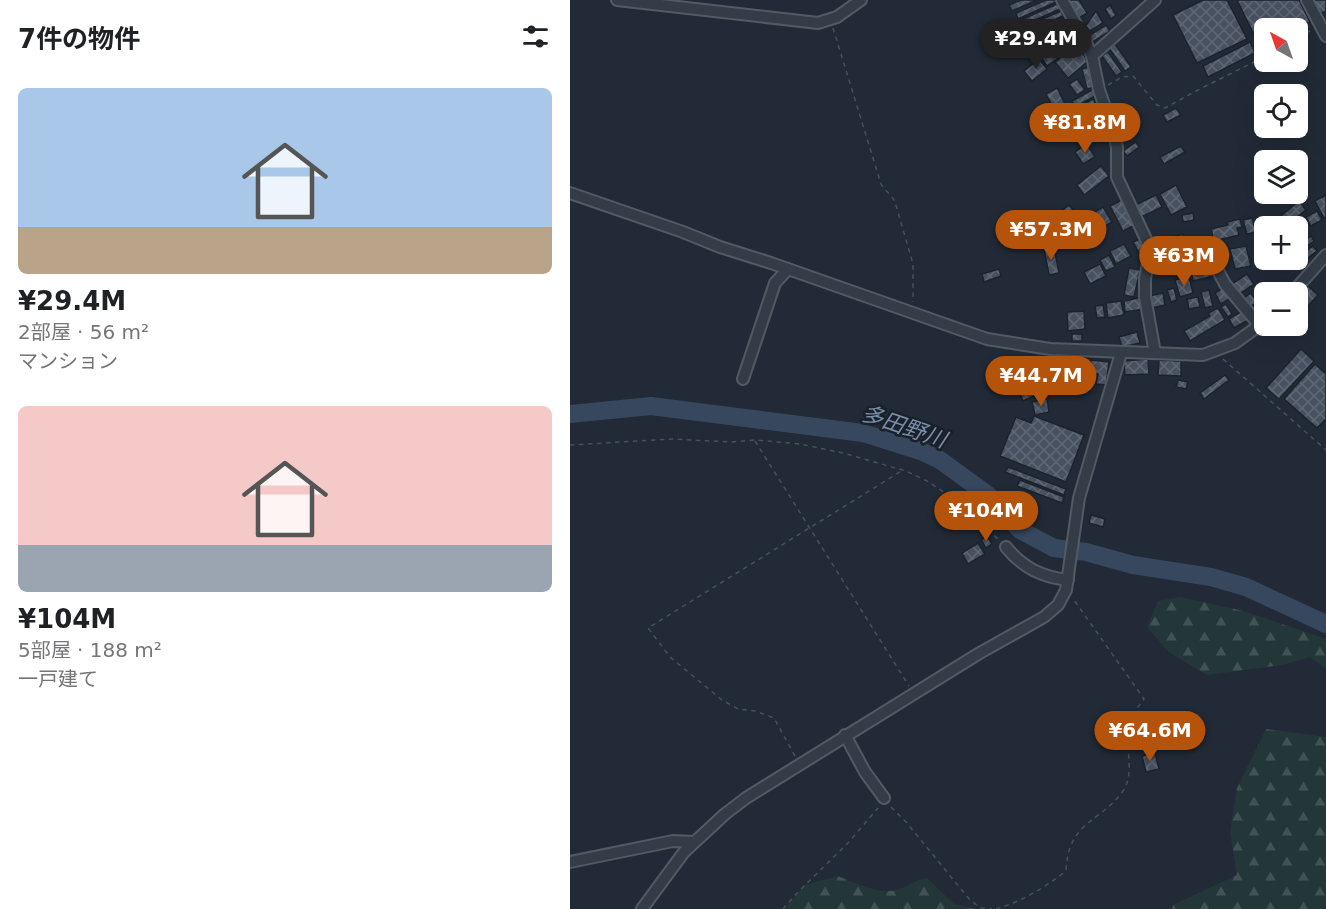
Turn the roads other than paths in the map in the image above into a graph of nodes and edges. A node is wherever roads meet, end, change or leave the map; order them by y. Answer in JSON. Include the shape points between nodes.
{"nodes":[{"id":1,"x":617,"y":0,"type":"edge"},
{"id":2,"x":861,"y":0,"type":"edge"},
{"id":3,"x":1062,"y":0,"type":"edge"},
{"id":4,"x":1155,"y":0,"type":"edge"},
{"id":5,"x":1307,"y":0,"type":"edge"},
{"id":6,"x":1326,"y":36,"type":"edge"},
{"id":7,"x":1092,"y":56,"type":"junction"},
{"id":8,"x":570,"y":192,"type":"edge"},
{"id":9,"x":1326,"y":255,"type":"edge"},
{"id":10,"x":1216,"y":267,"type":"dead end"},
{"id":11,"x":788,"y":269,"type":"junction"},
{"id":12,"x":1302,"y":282,"type":"edge"},
{"id":13,"x":1254,"y":315,"type":"edge"},
{"id":14,"x":1254,"y":330,"type":"edge"},
{"id":15,"x":1121,"y":353,"type":"junction"},
{"id":16,"x":1155,"y":353,"type":"junction"},
{"id":17,"x":743,"y":379,"type":"dead end"},
{"id":18,"x":1006,"y":547,"type":"road end"},
{"id":19,"x":1068,"y":581,"type":"junction"},
{"id":20,"x":845,"y":735,"type":"junction"},
{"id":21,"x":884,"y":798,"type":"road end"},
{"id":22,"x":694,"y":842,"type":"junction"},
{"id":23,"x":570,"y":861,"type":"edge"},
{"id":24,"x":642,"y":909,"type":"edge"}],
"edges":[{"from":1,"to":2,"type":"street","via":[[818,23],[844,13]]},
{"from":3,"to":7,"type":"street"},
{"from":4,"to":7,"type":"street"},
{"from":5,"to":6,"type":"street"},
{"from":7,"to":16,"type":"street","via":[[1115,136],[1117,177],[1151,250],[1145,297]]},
{"from":8,"to":11,"type":"street"},
{"from":9,"to":12,"type":"street"},
{"from":10,"to":13,"type":"street","via":[[1225,284]]},
{"from":11,"to":15,"type":"street","via":[[987,339],[1050,349]]},
{"from":11,"to":17,"type":"street","via":[[775,284]]},
{"from":14,"to":16,"type":"street","via":[[1235,344],[1203,355]]},
{"from":15,"to":16,"type":"street"},
{"from":15,"to":19,"type":"street","via":[[1079,498]]},
{"from":18,"to":19,"type":"street","via":[[1038,574]]},
{"from":19,"to":20,"type":"street","via":[[1058,605],[1044,617]]},
{"from":20,"to":21,"type":"street"},
{"from":20,"to":22,"type":"street","via":[[746,798]]},
{"from":22,"to":23,"type":"street","via":[[673,841]]},
{"from":22,"to":24,"type":"street"}]}
